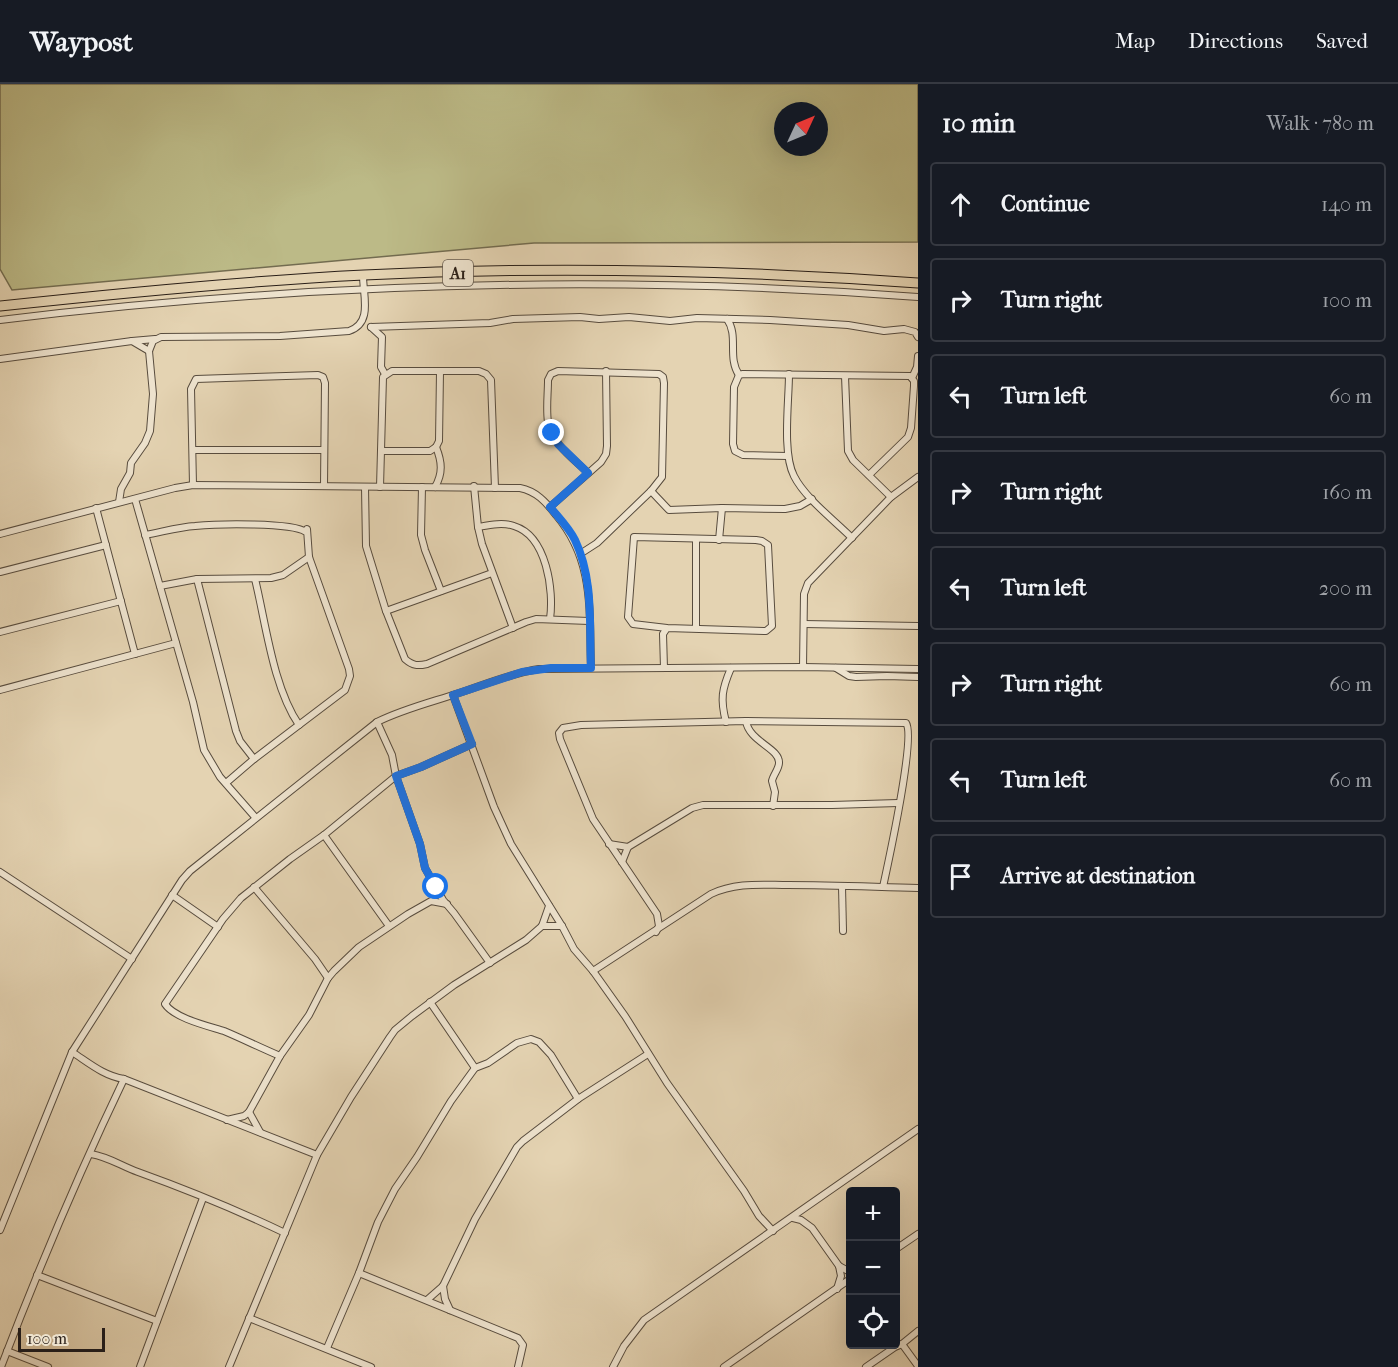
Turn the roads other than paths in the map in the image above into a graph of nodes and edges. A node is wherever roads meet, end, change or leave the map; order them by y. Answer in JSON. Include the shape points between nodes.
{"nodes":[{"id":1,"x":363,"y":275,"type":"junction"},
{"id":2,"x":918,"y":283,"type":"edge"},
{"id":3,"x":363,"y":290,"type":"junction"},
{"id":4,"x":918,"y":297,"type":"edge"},
{"id":5,"x":0,"y":306,"type":"edge"},
{"id":6,"x":727,"y":319,"type":"junction"},
{"id":7,"x":0,"y":321,"type":"edge"},
{"id":8,"x":363,"y":321,"type":"junction"},
{"id":9,"x":371,"y":327,"type":"junction"},
{"id":10,"x":918,"y":337,"type":"edge"},
{"id":11,"x":156,"y":339,"type":"junction"},
{"id":12,"x":132,"y":341,"type":"junction"},
{"id":13,"x":149,"y":351,"type":"junction"},
{"id":14,"x":918,"y":356,"type":"edge"},
{"id":15,"x":0,"y":359,"type":"edge"},
{"id":16,"x":606,"y":371,"type":"junction"},
{"id":17,"x":440,"y":372,"type":"junction"},
{"id":18,"x":385,"y":374,"type":"junction"},
{"id":19,"x":789,"y":374,"type":"junction"},
{"id":20,"x":739,"y":375,"type":"junction"},
{"id":21,"x":845,"y":376,"type":"junction"},
{"id":22,"x":912,"y":378,"type":"junction"},
{"id":23,"x":436,"y":447,"type":"junction"},
{"id":24,"x":193,"y":450,"type":"junction"},
{"id":25,"x":323,"y":450,"type":"junction"},
{"id":26,"x":381,"y":451,"type":"junction"},
{"id":27,"x":788,"y":456,"type":"junction"},
{"id":28,"x":588,"y":473,"type":"junction"},
{"id":29,"x":869,"y":476,"type":"junction"},
{"id":30,"x":918,"y":477,"type":"edge"},
{"id":31,"x":193,"y":485,"type":"junction"},
{"id":32,"x":324,"y":486,"type":"junction"},
{"id":33,"x":474,"y":486,"type":"junction"},
{"id":34,"x":365,"y":487,"type":"junction"},
{"id":35,"x":380,"y":487,"type":"junction"},
{"id":36,"x":422,"y":487,"type":"junction"},
{"id":37,"x":435,"y":487,"type":"junction"},
{"id":38,"x":495,"y":488,"type":"junction"},
{"id":39,"x":651,"y":490,"type":"junction"},
{"id":40,"x":891,"y":497,"type":"junction"},
{"id":41,"x":135,"y":499,"type":"junction"},
{"id":42,"x":812,"y":499,"type":"junction"},
{"id":43,"x":119,"y":502,"type":"junction"},
{"id":44,"x":550,"y":507,"type":"junction"},
{"id":45,"x":96,"y":508,"type":"junction"},
{"id":46,"x":722,"y":508,"type":"junction"},
{"id":47,"x":478,"y":526,"type":"junction"},
{"id":48,"x":0,"y":533,"type":"edge"},
{"id":49,"x":145,"y":535,"type":"junction"},
{"id":50,"x":852,"y":538,"type":"junction"},
{"id":51,"x":696,"y":539,"type":"junction"},
{"id":52,"x":718,"y":540,"type":"junction"},
{"id":53,"x":106,"y":545,"type":"junction"},
{"id":54,"x":580,"y":554,"type":"junction"},
{"id":55,"x":309,"y":557,"type":"junction"},
{"id":56,"x":0,"y":572,"type":"edge"},
{"id":57,"x":492,"y":573,"type":"junction"},
{"id":58,"x":197,"y":579,"type":"junction"},
{"id":59,"x":255,"y":579,"type":"junction"},
{"id":60,"x":160,"y":586,"type":"junction"},
{"id":61,"x":441,"y":591,"type":"junction"},
{"id":62,"x":121,"y":601,"type":"junction"},
{"id":63,"x":386,"y":611,"type":"junction"},
{"id":64,"x":550,"y":619,"type":"junction"},
{"id":65,"x":589,"y":621,"type":"junction"},
{"id":66,"x":804,"y":624,"type":"junction"},
{"id":67,"x":918,"y":626,"type":"edge"},
{"id":68,"x":513,"y":628,"type":"junction"},
{"id":69,"x":667,"y":628,"type":"junction"},
{"id":70,"x":696,"y":628,"type":"junction"},
{"id":71,"x":0,"y":632,"type":"edge"},
{"id":72,"x":176,"y":643,"type":"junction"},
{"id":73,"x":135,"y":654,"type":"junction"},
{"id":74,"x":803,"y":667,"type":"junction"},
{"id":75,"x":836,"y":667,"type":"junction"},
{"id":76,"x":591,"y":668,"type":"junction"},
{"id":77,"x":664,"y":668,"type":"junction"},
{"id":78,"x":731,"y":668,"type":"junction"},
{"id":79,"x":918,"y":669,"type":"edge"},
{"id":80,"x":918,"y":677,"type":"edge"},
{"id":81,"x":0,"y":690,"type":"edge"},
{"id":82,"x":453,"y":695,"type":"junction"},
{"id":83,"x":746,"y":721,"type":"junction"},
{"id":84,"x":377,"y":722,"type":"junction"},
{"id":85,"x":726,"y":722,"type":"junction"},
{"id":86,"x":299,"y":725,"type":"junction"},
{"id":87,"x":472,"y":744,"type":"junction"},
{"id":88,"x":254,"y":759,"type":"junction"},
{"id":89,"x":396,"y":776,"type":"junction"},
{"id":90,"x":226,"y":783,"type":"junction"},
{"id":91,"x":898,"y":803,"type":"junction"},
{"id":92,"x":773,"y":806,"type":"junction"},
{"id":93,"x":255,"y":818,"type":"junction"},
{"id":94,"x":324,"y":835,"type":"junction"},
{"id":95,"x":609,"y":844,"type":"junction"},
{"id":96,"x":628,"y":847,"type":"junction"},
{"id":97,"x":622,"y":862,"type":"junction"},
{"id":98,"x":0,"y":872,"type":"edge"},
{"id":99,"x":842,"y":886,"type":"junction"},
{"id":100,"x":254,"y":887,"type":"junction"},
{"id":101,"x":436,"y":887,"type":"junction"},
{"id":102,"x":883,"y":887,"type":"junction"},
{"id":103,"x":918,"y":888,"type":"edge"},
{"id":104,"x":172,"y":895,"type":"junction"},
{"id":105,"x":431,"y":901,"type":"junction"},
{"id":106,"x":447,"y":904,"type":"junction"},
{"id":107,"x":549,"y":906,"type":"junction"},
{"id":108,"x":657,"y":914,"type":"junction"},
{"id":109,"x":674,"y":919,"type":"junction"},
{"id":110,"x":389,"y":926,"type":"junction"},
{"id":111,"x":542,"y":926,"type":"junction"},
{"id":112,"x":562,"y":926,"type":"junction"},
{"id":113,"x":218,"y":927,"type":"junction"},
{"id":114,"x":843,"y":931,"type":"dead end"},
{"id":115,"x":656,"y":932,"type":"junction"},
{"id":116,"x":132,"y":959,"type":"junction"},
{"id":117,"x":490,"y":963,"type":"junction"},
{"id":118,"x":593,"y":971,"type":"junction"},
{"id":119,"x":328,"y":978,"type":"junction"},
{"id":120,"x":430,"y":1002,"type":"junction"},
{"id":121,"x":72,"y":1052,"type":"junction"},
{"id":122,"x":648,"y":1054,"type":"junction"},
{"id":123,"x":280,"y":1056,"type":"junction"},
{"id":124,"x":475,"y":1068,"type":"junction"},
{"id":125,"x":124,"y":1078,"type":"junction"},
{"id":126,"x":578,"y":1099,"type":"junction"},
{"id":127,"x":249,"y":1112,"type":"junction"},
{"id":128,"x":227,"y":1120,"type":"junction"},
{"id":129,"x":918,"y":1129,"type":"edge"},
{"id":130,"x":260,"y":1132,"type":"junction"},
{"id":131,"x":91,"y":1154,"type":"junction"},
{"id":132,"x":317,"y":1155,"type":"junction"},
{"id":133,"x":203,"y":1198,"type":"junction"},
{"id":134,"x":793,"y":1218,"type":"junction"},
{"id":135,"x":0,"y":1230,"type":"edge"},
{"id":136,"x":773,"y":1231,"type":"junction"},
{"id":137,"x":285,"y":1233,"type":"junction"},
{"id":138,"x":918,"y":1234,"type":"edge"},
{"id":139,"x":900,"y":1246,"type":"edge"},
{"id":140,"x":838,"y":1266,"type":"junction"},
{"id":141,"x":846,"y":1270,"type":"edge"},
{"id":142,"x":359,"y":1273,"type":"junction"},
{"id":143,"x":37,"y":1275,"type":"junction"},
{"id":144,"x":846,"y":1283,"type":"edge"},
{"id":145,"x":443,"y":1286,"type":"junction"},
{"id":146,"x":837,"y":1290,"type":"junction"},
{"id":147,"x":427,"y":1299,"type":"junction"},
{"id":148,"x":450,"y":1310,"type":"junction"},
{"id":149,"x":249,"y":1318,"type":"junction"},
{"id":150,"x":157,"y":1321,"type":"junction"},
{"id":151,"x":918,"y":1331,"type":"edge"},
{"id":152,"x":902,"y":1344,"type":"junction"},
{"id":153,"x":327,"y":1348,"type":"junction"},
{"id":154,"x":8,"y":1351,"type":"junction"},
{"id":155,"x":918,"y":1366,"type":"edge"},
{"id":156,"x":1,"y":1367,"type":"edge"},
{"id":157,"x":48,"y":1367,"type":"edge"},
{"id":158,"x":140,"y":1367,"type":"edge"},
{"id":159,"x":229,"y":1367,"type":"edge"},
{"id":160,"x":371,"y":1367,"type":"edge"},
{"id":161,"x":518,"y":1367,"type":"edge"},
{"id":162,"x":613,"y":1367,"type":"edge"},
{"id":163,"x":724,"y":1367,"type":"edge"},
{"id":164,"x":866,"y":1367,"type":"edge"}],
"edges":[{"from":1,"to":2,"type":"highway","number":"A1","via":[[629,271],[794,274]]},
{"from":1,"to":3,"type":"street"},
{"from":1,"to":5,"type":"highway","number":"A1"},
{"from":3,"to":4,"type":"street","via":[[658,285]]},
{"from":3,"to":7,"type":"street","via":[[170,302]]},
{"from":3,"to":8,"type":"street"},
{"from":6,"to":9,"type":"street","via":[[670,321],[570,316]]},
{"from":6,"to":10,"type":"street","via":[[848,325],[884,331],[904,329]]},
{"from":6,"to":20,"type":"street","via":[[732,326],[734,367]]},
{"from":8,"to":9,"type":"street"},
{"from":8,"to":11,"type":"street","via":[[354,329],[340,332]]},
{"from":9,"to":18,"type":"street","via":[[382,337],[381,367]]},
{"from":11,"to":12,"type":"street"},
{"from":11,"to":13,"type":"street"},
{"from":12,"to":13,"type":"street"},
{"from":12,"to":15,"type":"street"},
{"from":13,"to":43,"type":"street","via":[[153,394],[150,431],[131,463]]},
{"from":14,"to":22,"type":"street"},
{"from":16,"to":28,"type":"street","via":[[606,454]]},
{"from":16,"to":28,"type":"street","via":[[558,371],[548,380],[548,423],[552,433]]},
{"from":16,"to":39,"type":"street","via":[[653,372],[663,377],[663,469],[662,477]]},
{"from":17,"to":18,"type":"street"},
{"from":17,"to":23,"type":"street"},
{"from":17,"to":38,"type":"street","via":[[479,371],[491,380]]},
{"from":18,"to":26,"type":"street","via":[[381,380]]},
{"from":19,"to":20,"type":"street"},
{"from":19,"to":21,"type":"street"},
{"from":19,"to":27,"type":"street"},
{"from":20,"to":27,"type":"street","via":[[734,387],[735,451],[743,455]]},
{"from":21,"to":22,"type":"street"},
{"from":21,"to":29,"type":"street","via":[[848,451]]},
{"from":22,"to":29,"type":"street","via":[[908,437]]},
{"from":23,"to":26,"type":"street","via":[[430,451]]},
{"from":23,"to":37,"type":"street","via":[[441,471]]},
{"from":24,"to":25,"type":"street"},
{"from":24,"to":25,"type":"street","via":[[191,389],[196,379],[318,375],[325,383]]},
{"from":24,"to":31,"type":"street"},
{"from":25,"to":32,"type":"street"},
{"from":26,"to":35,"type":"street"},
{"from":27,"to":42,"type":"street","via":[[796,480]]},
{"from":28,"to":44,"type":"street"},
{"from":29,"to":40,"type":"street"},
{"from":30,"to":40,"type":"street"},
{"from":31,"to":32,"type":"street"},
{"from":31,"to":41,"type":"street"},
{"from":32,"to":34,"type":"street"},
{"from":33,"to":37,"type":"street"},
{"from":33,"to":38,"type":"street"},
{"from":33,"to":47,"type":"street"},
{"from":34,"to":35,"type":"street"},
{"from":34,"to":63,"type":"street","via":[[366,546]]},
{"from":35,"to":36,"type":"street"},
{"from":36,"to":37,"type":"street"},
{"from":36,"to":61,"type":"street","via":[[421,535]]},
{"from":38,"to":44,"type":"street","via":[[532,490]]},
{"from":39,"to":46,"type":"street","via":[[669,510]]},
{"from":39,"to":54,"type":"street","via":[[597,543]]},
{"from":40,"to":50,"type":"street"},
{"from":41,"to":43,"type":"street"},
{"from":41,"to":49,"type":"street"},
{"from":42,"to":46,"type":"street","via":[[785,509]]},
{"from":42,"to":50,"type":"street"},
{"from":43,"to":45,"type":"street"},
{"from":44,"to":54,"type":"street","via":[[567,528]]},
{"from":45,"to":48,"type":"street"},
{"from":45,"to":53,"type":"street"},
{"from":46,"to":52,"type":"street"},
{"from":47,"to":57,"type":"street"},
{"from":47,"to":64,"type":"street","via":[[516,526],[533,540],[550,581]]},
{"from":49,"to":55,"type":"street","via":[[197,526],[285,526],[306,532],[307,529]]},
{"from":49,"to":60,"type":"street"},
{"from":50,"to":66,"type":"street","via":[[808,583]]},
{"from":51,"to":52,"type":"street"},
{"from":51,"to":69,"type":"street","via":[[636,536],[632,540],[628,617],[633,624]]},
{"from":51,"to":70,"type":"street"},
{"from":52,"to":70,"type":"street","via":[[762,540],[768,544],[772,626],[766,631]]},
{"from":53,"to":56,"type":"street"},
{"from":53,"to":62,"type":"street"},
{"from":54,"to":65,"type":"street","via":[[590,598]]},
{"from":55,"to":59,"type":"street","via":[[283,575]]},
{"from":55,"to":86,"type":"street","via":[[350,676],[345,690]]},
{"from":57,"to":61,"type":"street"},
{"from":57,"to":68,"type":"street"},
{"from":58,"to":59,"type":"street"},
{"from":58,"to":60,"type":"street"},
{"from":58,"to":88,"type":"street","via":[[236,732]]},
{"from":59,"to":86,"type":"street","via":[[281,693]]},
{"from":60,"to":72,"type":"street"},
{"from":61,"to":63,"type":"street"},
{"from":62,"to":71,"type":"street"},
{"from":62,"to":73,"type":"street"},
{"from":63,"to":68,"type":"street","via":[[405,659],[419,666]]},
{"from":64,"to":65,"type":"street"},
{"from":64,"to":68,"type":"street","via":[[536,619]]},
{"from":65,"to":76,"type":"street"},
{"from":66,"to":67,"type":"street"},
{"from":66,"to":74,"type":"street"},
{"from":69,"to":70,"type":"street"},
{"from":69,"to":77,"type":"street","via":[[663,634]]},
{"from":72,"to":73,"type":"street"},
{"from":72,"to":90,"type":"street","via":[[204,750]]},
{"from":73,"to":81,"type":"street"},
{"from":74,"to":75,"type":"street"},
{"from":74,"to":78,"type":"street"},
{"from":75,"to":79,"type":"street"},
{"from":75,"to":80,"type":"street","via":[[856,677]]},
{"from":76,"to":77,"type":"street"},
{"from":76,"to":82,"type":"street","via":[[522,672]]},
{"from":77,"to":78,"type":"street"},
{"from":78,"to":85,"type":"street","via":[[721,696]]},
{"from":82,"to":84,"type":"street"},
{"from":82,"to":87,"type":"street"},
{"from":83,"to":85,"type":"street"},
{"from":83,"to":91,"type":"street","via":[[906,723],[909,729]]},
{"from":83,"to":92,"type":"street","via":[[750,733],[778,758],[772,781]]},
{"from":84,"to":89,"type":"street","via":[[392,755]]},
{"from":84,"to":93,"type":"street"},
{"from":85,"to":95,"type":"street","via":[[581,724],[563,728],[559,734],[567,760],[592,819]]},
{"from":86,"to":88,"type":"street"},
{"from":87,"to":89,"type":"street"},
{"from":87,"to":107,"type":"street","via":[[504,831]]},
{"from":88,"to":90,"type":"street"},
{"from":89,"to":94,"type":"street"},
{"from":89,"to":101,"type":"street","via":[[425,868]]},
{"from":90,"to":93,"type":"street"},
{"from":91,"to":92,"type":"street"},
{"from":91,"to":102,"type":"street"},
{"from":92,"to":96,"type":"street","via":[[712,804],[692,808]]},
{"from":93,"to":104,"type":"street","via":[[190,871]]},
{"from":94,"to":100,"type":"street"},
{"from":94,"to":110,"type":"street"},
{"from":95,"to":96,"type":"street"},
{"from":95,"to":97,"type":"street"},
{"from":96,"to":97,"type":"street"},
{"from":97,"to":108,"type":"street"},
{"from":98,"to":116,"type":"street"},
{"from":99,"to":102,"type":"street"},
{"from":99,"to":109,"type":"street","via":[[726,887]]},
{"from":99,"to":114,"type":"street"},
{"from":100,"to":113,"type":"street"},
{"from":100,"to":119,"type":"street"},
{"from":101,"to":105,"type":"street"},
{"from":101,"to":106,"type":"street"},
{"from":102,"to":103,"type":"street"},
{"from":104,"to":113,"type":"street"},
{"from":104,"to":116,"type":"street"},
{"from":105,"to":106,"type":"street"},
{"from":105,"to":110,"type":"street"},
{"from":106,"to":117,"type":"street"},
{"from":107,"to":111,"type":"street"},
{"from":107,"to":112,"type":"street"},
{"from":108,"to":109,"type":"street"},
{"from":108,"to":115,"type":"street"},
{"from":109,"to":115,"type":"street"},
{"from":110,"to":119,"type":"street","via":[[359,947]]},
{"from":111,"to":112,"type":"street"},
{"from":111,"to":117,"type":"street"},
{"from":112,"to":118,"type":"street","via":[[574,949]]},
{"from":113,"to":123,"type":"street","via":[[165,1004],[194,1021]]},
{"from":115,"to":118,"type":"street"},
{"from":116,"to":121,"type":"street"},
{"from":117,"to":120,"type":"street"},
{"from":118,"to":122,"type":"street"},
{"from":119,"to":123,"type":"street","via":[[309,1015]]},
{"from":120,"to":124,"type":"street"},
{"from":120,"to":132,"type":"street","via":[[395,1030]]},
{"from":121,"to":125,"type":"street","via":[[99,1070]]},
{"from":121,"to":135,"type":"street"},
{"from":122,"to":126,"type":"street"},
{"from":122,"to":136,"type":"street"},
{"from":123,"to":127,"type":"street"},
{"from":124,"to":126,"type":"street","via":[[531,1039],[551,1055]]},
{"from":124,"to":142,"type":"street","via":[[395,1189]]},
{"from":125,"to":128,"type":"street"},
{"from":125,"to":131,"type":"street"},
{"from":126,"to":145,"type":"street","via":[[517,1147],[475,1219]]},
{"from":127,"to":128,"type":"street"},
{"from":127,"to":130,"type":"street"},
{"from":128,"to":130,"type":"street"},
{"from":129,"to":134,"type":"street"},
{"from":130,"to":132,"type":"street"},
{"from":131,"to":133,"type":"street","via":[[106,1156]]},
{"from":131,"to":143,"type":"street"},
{"from":132,"to":137,"type":"street"},
{"from":133,"to":137,"type":"street"},
{"from":133,"to":150,"type":"street"},
{"from":134,"to":136,"type":"street"},
{"from":134,"to":140,"type":"street","via":[[812,1228]]},
{"from":136,"to":162,"type":"street","via":[[644,1320]]},
{"from":137,"to":149,"type":"street"},
{"from":138,"to":139,"type":"street"},
{"from":140,"to":141,"type":"street"},
{"from":140,"to":146,"type":"street","via":[[842,1276]]},
{"from":142,"to":147,"type":"street"},
{"from":142,"to":153,"type":"street"},
{"from":143,"to":150,"type":"street"},
{"from":143,"to":154,"type":"street"},
{"from":144,"to":146,"type":"street"},
{"from":145,"to":147,"type":"street"},
{"from":145,"to":148,"type":"street"},
{"from":146,"to":163,"type":"street"},
{"from":147,"to":148,"type":"street"},
{"from":148,"to":161,"type":"street","via":[[518,1338],[523,1345]]},
{"from":149,"to":153,"type":"street"},
{"from":149,"to":159,"type":"street"},
{"from":150,"to":158,"type":"street"},
{"from":151,"to":152,"type":"street"},
{"from":152,"to":155,"type":"street"},
{"from":152,"to":164,"type":"street"},
{"from":153,"to":160,"type":"street"},
{"from":154,"to":156,"type":"street"},
{"from":154,"to":157,"type":"street"}]}
